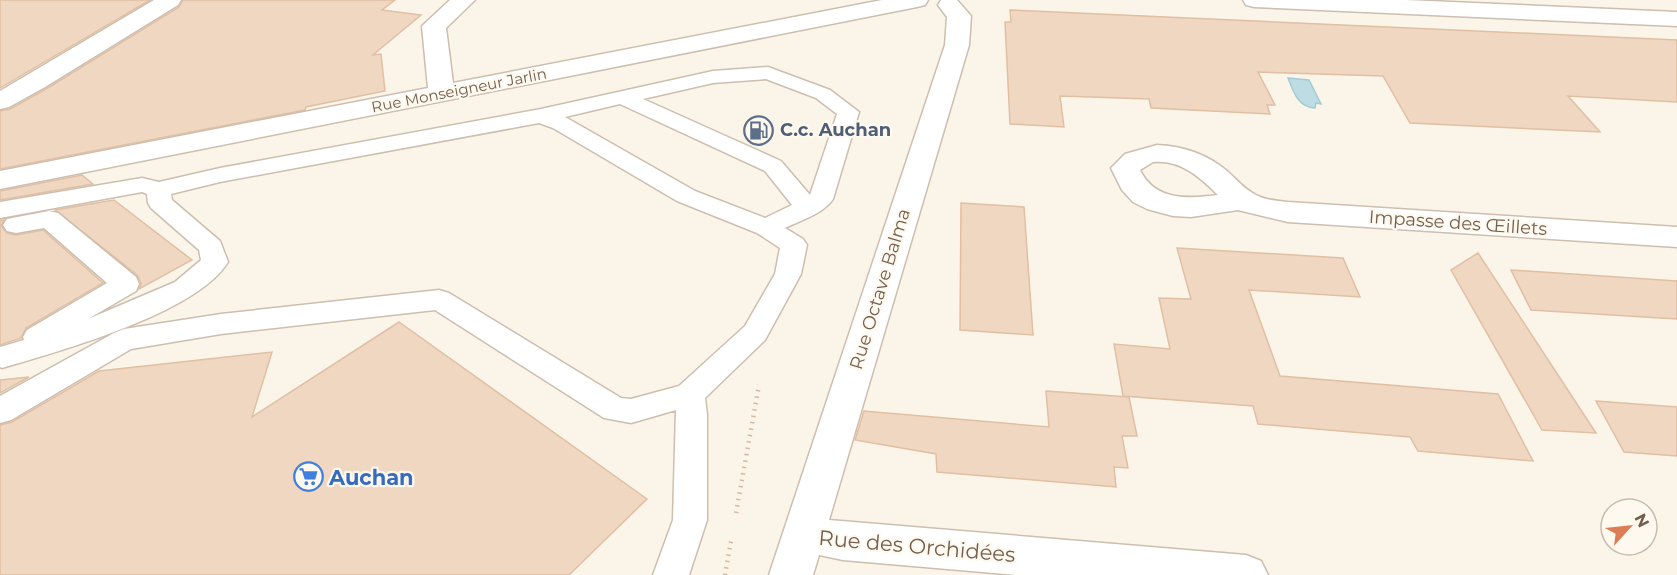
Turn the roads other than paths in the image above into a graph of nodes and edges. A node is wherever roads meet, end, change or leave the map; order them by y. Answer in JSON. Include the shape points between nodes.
{"nodes":[{"id":1,"x":170,"y":0,"type":"edge"},
{"id":2,"x":464,"y":0,"type":"edge"},
{"id":3,"x":917,"y":0,"type":"edge"},
{"id":4,"x":1254,"y":0,"type":"edge"},
{"id":5,"x":946,"y":2,"type":"edge"},
{"id":6,"x":1677,"y":19,"type":"edge"},
{"id":7,"x":441,"y":93,"type":"junction"},
{"id":8,"x":621,"y":97,"type":"junction"},
{"id":9,"x":0,"y":101,"type":"edge"},
{"id":10,"x":541,"y":116,"type":"junction"},
{"id":11,"x":0,"y":180,"type":"edge"},
{"id":12,"x":159,"y":189,"type":"junction"},
{"id":13,"x":1241,"y":200,"type":"dead end"},
{"id":14,"x":807,"y":208,"type":"junction"},
{"id":15,"x":0,"y":210,"type":"edge"},
{"id":16,"x":766,"y":227,"type":"junction"},
{"id":17,"x":0,"y":229,"type":"edge"},
{"id":18,"x":1677,"y":237,"type":"edge"},
{"id":19,"x":1,"y":358,"type":"edge"},
{"id":20,"x":689,"y":395,"type":"junction"},
{"id":21,"x":0,"y":411,"type":"edge"},
{"id":22,"x":803,"y":534,"type":"junction"},
{"id":23,"x":671,"y":575,"type":"edge"},
{"id":24,"x":791,"y":575,"type":"edge"},
{"id":25,"x":1246,"y":575,"type":"edge"}],
"edges":[{"from":1,"to":9,"type":"street"},
{"from":2,"to":7,"type":"street","via":[[434,26]]},
{"from":3,"to":7,"type":"street","name":"Rue Monseigneur Jarlin"},
{"from":4,"to":6,"type":"street"},
{"from":5,"to":22,"type":"street","name":"Rue Octave Balma","via":[[958,16],[957,45]]},
{"from":7,"to":11,"type":"street","name":"Rue Monseigneur Jarlin"},
{"from":8,"to":10,"type":"lane"},
{"from":8,"to":14,"type":"lane","via":[[773,166]]},
{"from":8,"to":14,"type":"lane","via":[[713,77],[768,73],[823,94],[848,112],[821,199]]},
{"from":10,"to":12,"type":"lane"},
{"from":10,"to":16,"type":"lane","via":[[561,123],[686,196]]},
{"from":12,"to":15,"type":"lane","via":[[141,185]]},
{"from":12,"to":19,"type":"lane","via":[[160,203],[211,248],[215,262],[185,289],[81,334]]},
{"from":13,"to":18,"type":"street","name":"Impasse des Œillets","via":[[1288,212]]},
{"from":14,"to":16,"type":"lane"},
{"from":16,"to":20,"type":"lane","via":[[794,244],[788,274],[755,333]]},
{"from":17,"to":19,"type":"lane","via":[[50,219],[126,284]]},
{"from":20,"to":21,"type":"lane","via":[[632,411],[615,409],[439,300],[221,324],[124,340]]},
{"from":20,"to":23,"type":"lane","via":[[690,520]]},
{"from":22,"to":24,"type":"street","name":"Rue Octave Balma"},
{"from":22,"to":25,"type":"street","name":"Rue des Orchidées","via":[[843,541]]}]}
